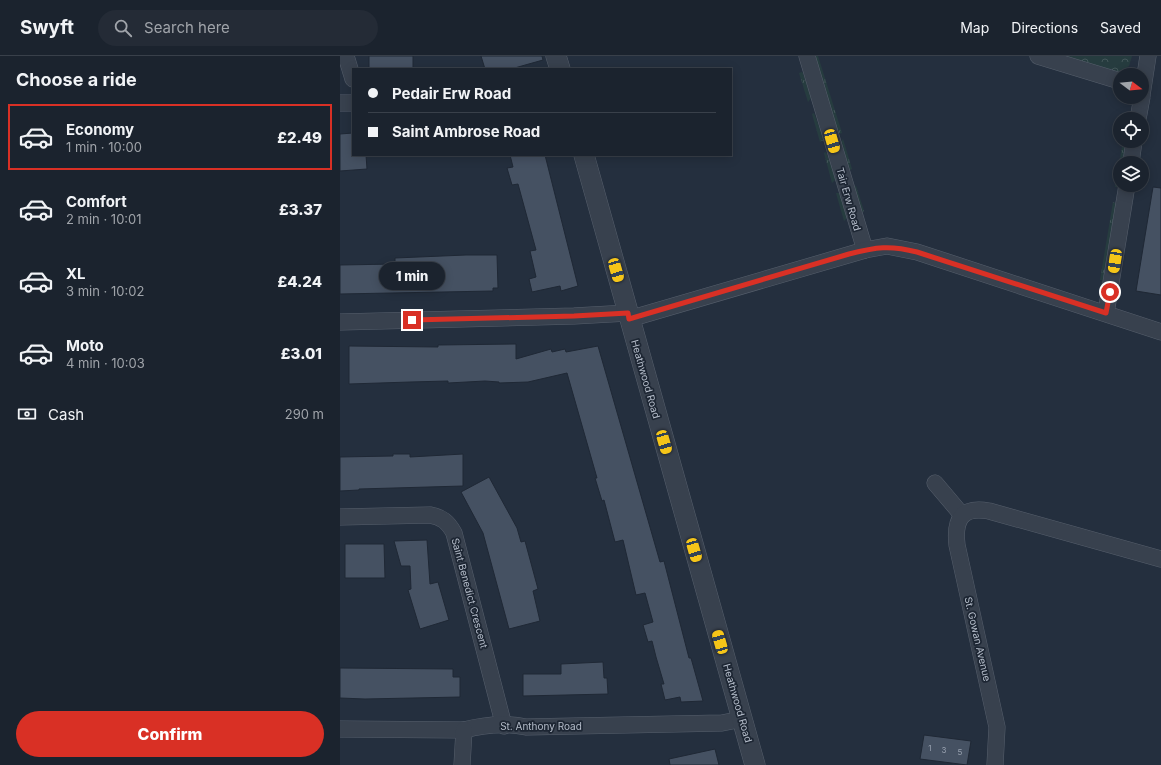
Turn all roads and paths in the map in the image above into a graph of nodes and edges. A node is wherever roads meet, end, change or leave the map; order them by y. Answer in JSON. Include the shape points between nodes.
{"nodes":[{"id":1,"x":346,"y":56,"type":"edge"},
{"id":2,"x":556,"y":56,"type":"edge"},
{"id":3,"x":807,"y":56,"type":"edge"},
{"id":4,"x":1038,"y":56,"type":"edge"},
{"id":5,"x":1148,"y":56,"type":"edge"},
{"id":6,"x":560,"y":68,"type":"edge"},
{"id":7,"x":1146,"y":68,"type":"edge"},
{"id":8,"x":352,"y":76,"type":"edge"},
{"id":9,"x":1113,"y":79,"type":"edge"},
{"id":10,"x":340,"y":103,"type":"edge"},
{"id":11,"x":352,"y":103,"type":"edge"},
{"id":12,"x":584,"y":156,"type":"edge"},
{"id":13,"x":1126,"y":192,"type":"edge"},
{"id":14,"x":865,"y":250,"type":"junction"},
{"id":15,"x":1106,"y":313,"type":"junction"},
{"id":16,"x":628,"y":316,"type":"junction"},
{"id":17,"x":340,"y":322,"type":"edge"},
{"id":18,"x":1161,"y":332,"type":"edge"},
{"id":19,"x":934,"y":483,"type":"dead end"},
{"id":20,"x":962,"y":515,"type":"junction"},
{"id":21,"x":340,"y":517,"type":"edge"},
{"id":22,"x":1161,"y":559,"type":"edge"},
{"id":23,"x":742,"y":718,"type":"junction"},
{"id":24,"x":504,"y":726,"type":"junction"},
{"id":25,"x":340,"y":729,"type":"edge"},
{"id":26,"x":464,"y":730,"type":"junction"},
{"id":27,"x":462,"y":765,"type":"edge"},
{"id":28,"x":755,"y":765,"type":"edge"},
{"id":29,"x":994,"y":765,"type":"edge"}],
"edges":[{"from":1,"to":8,"type":"street"},
{"from":2,"to":6,"type":"street"},
{"from":3,"to":14,"type":"street","name":"Tair Erw Road"},
{"from":4,"to":9,"type":"street"},
{"from":5,"to":7,"type":"street"},
{"from":10,"to":11,"type":"street"},
{"from":12,"to":16,"type":"street","name":"Heathwood Road"},
{"from":13,"to":15,"type":"street"},
{"from":14,"to":15,"type":"street","via":[[887,246],[900,247]]},
{"from":14,"to":16,"type":"street"},
{"from":15,"to":18,"type":"street"},
{"from":16,"to":17,"type":"street"},
{"from":16,"to":23,"type":"street","name":"Heathwood Road"},
{"from":19,"to":20,"type":"street"},
{"from":20,"to":22,"type":"street","via":[[969,510],[990,511]]},
{"from":20,"to":29,"type":"street","name":"St. Gowan Avenue","via":[[956,533],[997,727]]},
{"from":21,"to":24,"type":"street","name":"Saint Benedict Crescent","via":[[430,515],[443,518],[450,524]]},
{"from":23,"to":24,"type":"street","name":"St. Anthony Road","via":[[722,723]]},
{"from":23,"to":28,"type":"street","name":"Heathwood Road"},
{"from":24,"to":26,"type":"street","name":"St. Anthony Road","via":[[479,726]]},
{"from":25,"to":26,"type":"street","name":"St. Anthony Road"},
{"from":26,"to":27,"type":"street"}]}
